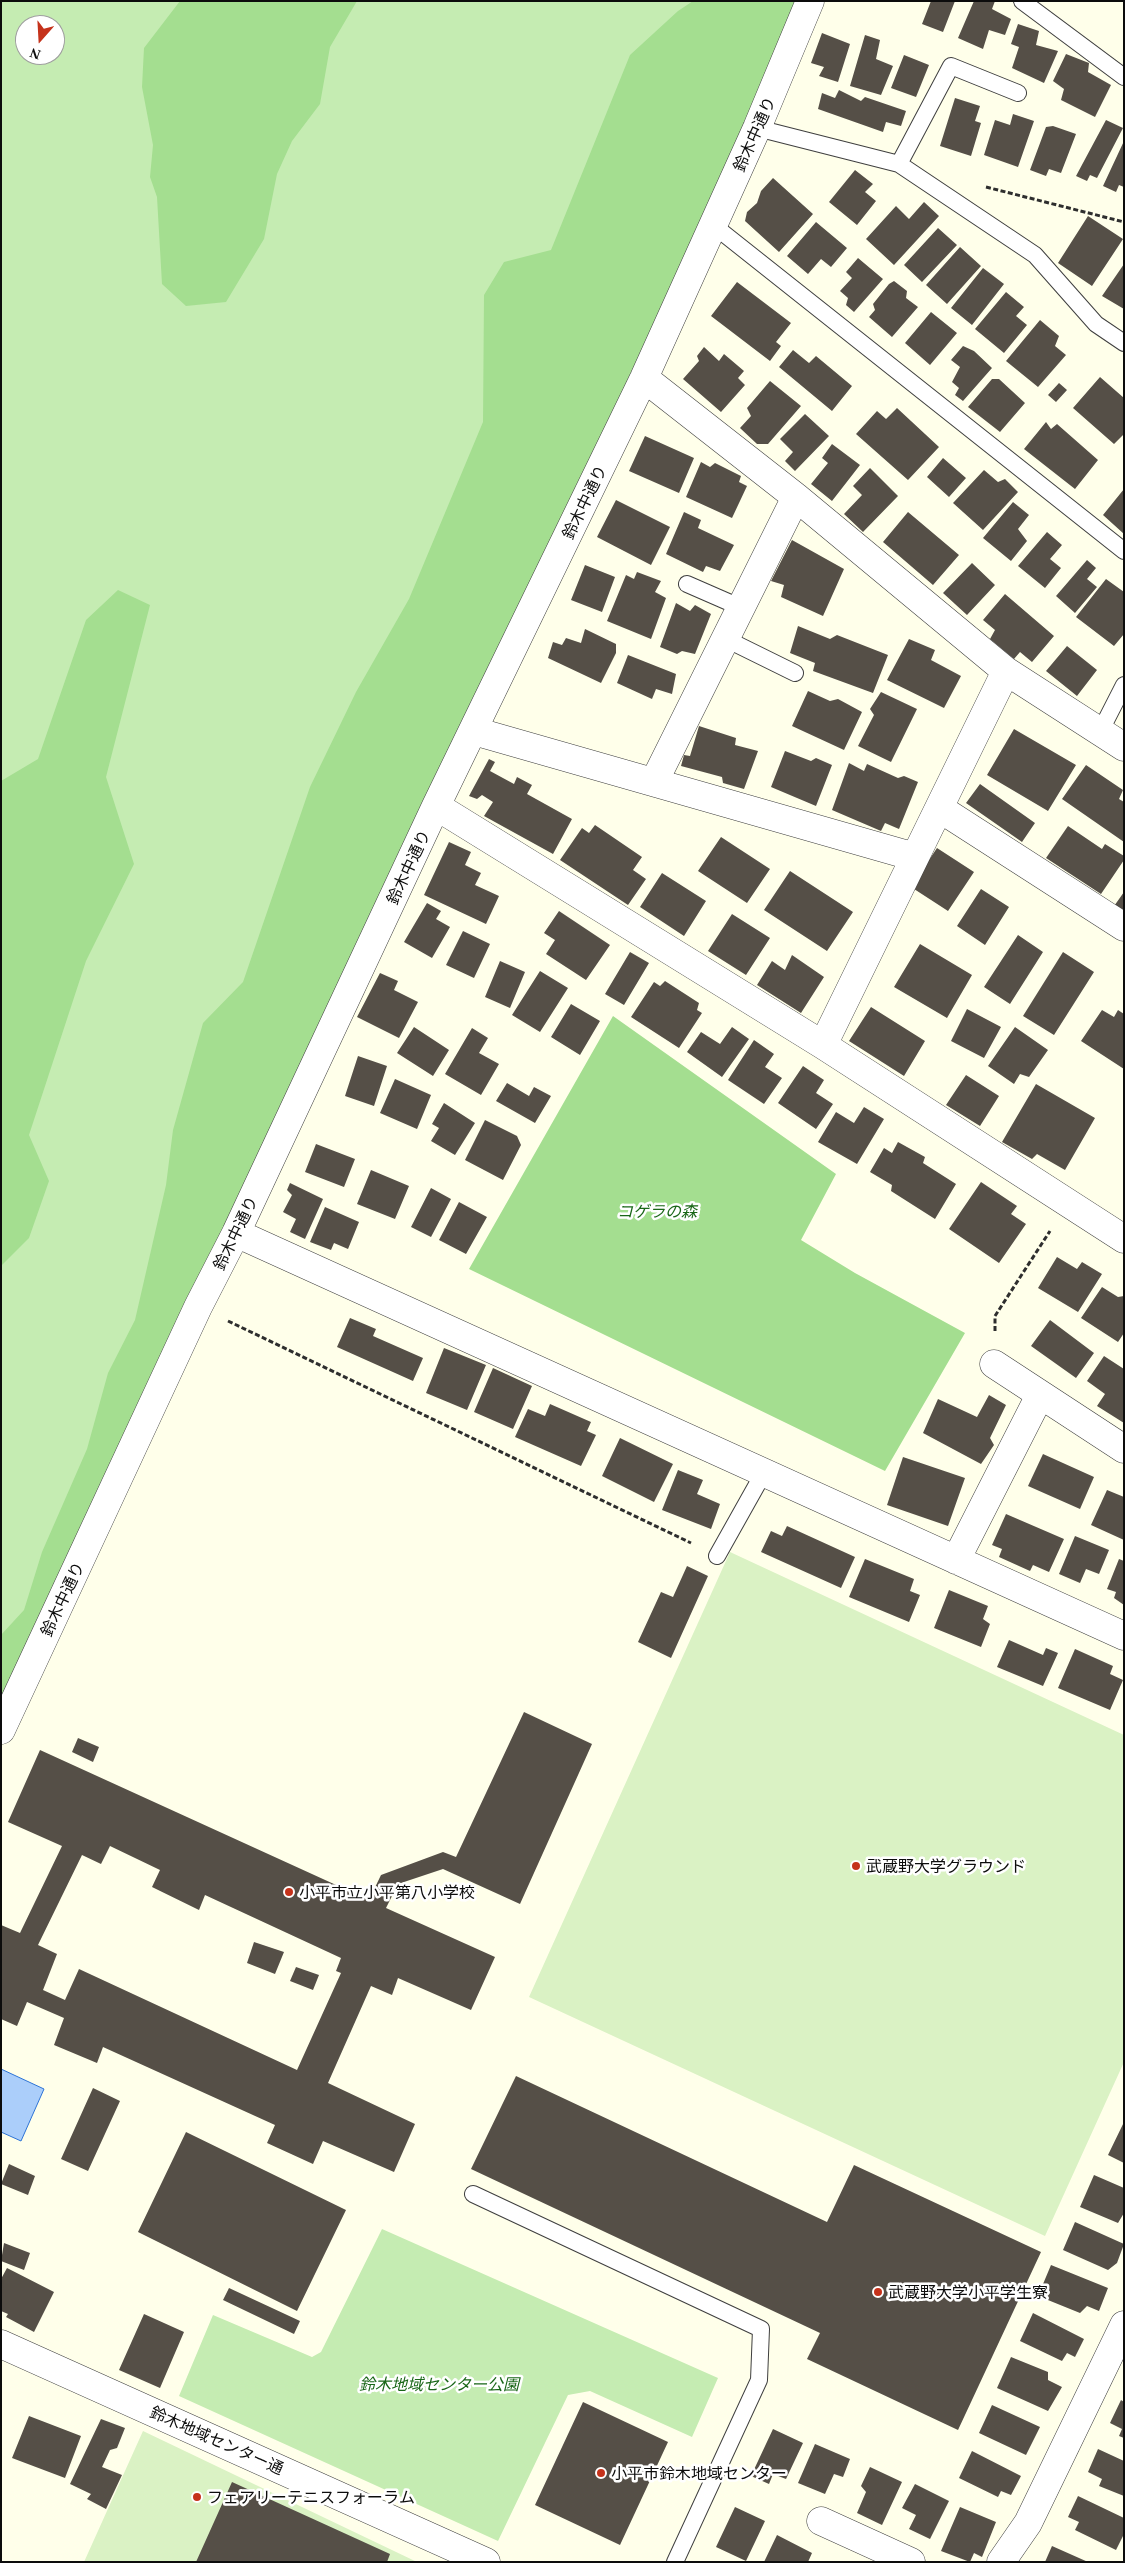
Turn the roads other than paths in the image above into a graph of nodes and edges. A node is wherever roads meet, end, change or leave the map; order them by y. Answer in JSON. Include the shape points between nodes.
{"nodes":[{"id":1,"x":810,"y":1,"type":"edge"},
{"id":2,"x":1022,"y":1,"type":"edge"},
{"id":3,"x":1124,"y":77,"type":"edge"},
{"id":4,"x":1018,"y":93,"type":"dead end"},
{"id":5,"x":757,"y":128,"type":"junction"},
{"id":6,"x":899,"y":164,"type":"junction"},
{"id":7,"x":713,"y":225,"type":"junction"},
{"id":8,"x":1124,"y":343,"type":"edge"},
{"id":9,"x":644,"y":378,"type":"junction"},
{"id":10,"x":796,"y":497,"type":"junction"},
{"id":11,"x":1124,"y":551,"type":"edge"},
{"id":12,"x":688,"y":584,"type":"dead end"},
{"id":13,"x":742,"y":608,"type":"junction"},
{"id":14,"x":726,"y":639,"type":"junction"},
{"id":15,"x":1006,"y":672,"type":"junction"},
{"id":16,"x":795,"y":673,"type":"dead end"},
{"id":17,"x":1124,"y":685,"type":"edge"},
{"id":18,"x":474,"y":731,"type":"junction"},
{"id":19,"x":1100,"y":732,"type":"junction"},
{"id":20,"x":1124,"y":747,"type":"edge"},
{"id":21,"x":654,"y":782,"type":"junction"},
{"id":22,"x":436,"y":806,"type":"junction"},
{"id":23,"x":939,"y":808,"type":"junction"},
{"id":24,"x":915,"y":858,"type":"junction"},
{"id":25,"x":1124,"y":927,"type":"edge"},
{"id":26,"x":823,"y":1045,"type":"junction"},
{"id":27,"x":236,"y":1233,"type":"junction"},
{"id":28,"x":1124,"y":1239,"type":"edge"},
{"id":29,"x":994,"y":1364,"type":"road end"},
{"id":30,"x":1040,"y":1395,"type":"junction"},
{"id":31,"x":1124,"y":1449,"type":"edge"},
{"id":32,"x":763,"y":1474,"type":"junction"},
{"id":33,"x":717,"y":1556,"type":"road end"},
{"id":34,"x":956,"y":1560,"type":"junction"},
{"id":35,"x":1124,"y":1636,"type":"edge"},
{"id":36,"x":1,"y":1730,"type":"edge"},
{"id":37,"x":473,"y":2194,"type":"dead end"},
{"id":38,"x":1124,"y":2325,"type":"edge"},
{"id":39,"x":1,"y":2344,"type":"edge"},
{"id":40,"x":821,"y":2520,"type":"dead end"},
{"id":41,"x":486,"y":2562,"type":"edge"},
{"id":42,"x":675,"y":2562,"type":"edge"},
{"id":43,"x":911,"y":2562,"type":"edge"},
{"id":44,"x":1001,"y":2562,"type":"edge"}],
"edges":[{"from":1,"to":5,"type":"street","name":"鈴木中通り"},
{"from":2,"to":3,"type":"lane"},
{"from":4,"to":6,"type":"lane","via":[[951,66]]},
{"from":5,"to":6,"type":"lane"},
{"from":5,"to":7,"type":"street","name":"鈴木中通り"},
{"from":6,"to":8,"type":"lane","via":[[1035,255],[1096,324]]},
{"from":7,"to":9,"type":"street","name":"鈴木中通り"},
{"from":7,"to":11,"type":"lane"},
{"from":9,"to":10,"type":"street"},
{"from":9,"to":18,"type":"street","name":"鈴木中通り"},
{"from":10,"to":13,"type":"street"},
{"from":10,"to":15,"type":"street"},
{"from":12,"to":13,"type":"lane"},
{"from":13,"to":14,"type":"street"},
{"from":14,"to":16,"type":"lane"},
{"from":14,"to":21,"type":"street"},
{"from":15,"to":19,"type":"street"},
{"from":15,"to":23,"type":"street"},
{"from":17,"to":19,"type":"lane"},
{"from":18,"to":21,"type":"street"},
{"from":18,"to":22,"type":"street","name":"鈴木中通り"},
{"from":19,"to":20,"type":"street"},
{"from":21,"to":24,"type":"street"},
{"from":22,"to":26,"type":"street"},
{"from":22,"to":27,"type":"street","name":"鈴木中通り"},
{"from":23,"to":24,"type":"street"},
{"from":23,"to":25,"type":"street"},
{"from":24,"to":26,"type":"street"},
{"from":26,"to":28,"type":"street"},
{"from":27,"to":32,"type":"street"},
{"from":27,"to":36,"type":"street","name":"鈴木中通り","via":[[198,1307]]},
{"from":29,"to":30,"type":"street"},
{"from":30,"to":31,"type":"street"},
{"from":30,"to":34,"type":"street"},
{"from":32,"to":33,"type":"lane"},
{"from":32,"to":34,"type":"street"},
{"from":34,"to":35,"type":"street"},
{"from":37,"to":42,"type":"lane","via":[[761,2329],[759,2380]]},
{"from":38,"to":44,"type":"street","via":[[1028,2523]]},
{"from":39,"to":41,"type":"street","name":"鈴木地域センター通"},
{"from":40,"to":43,"type":"street"}]}
